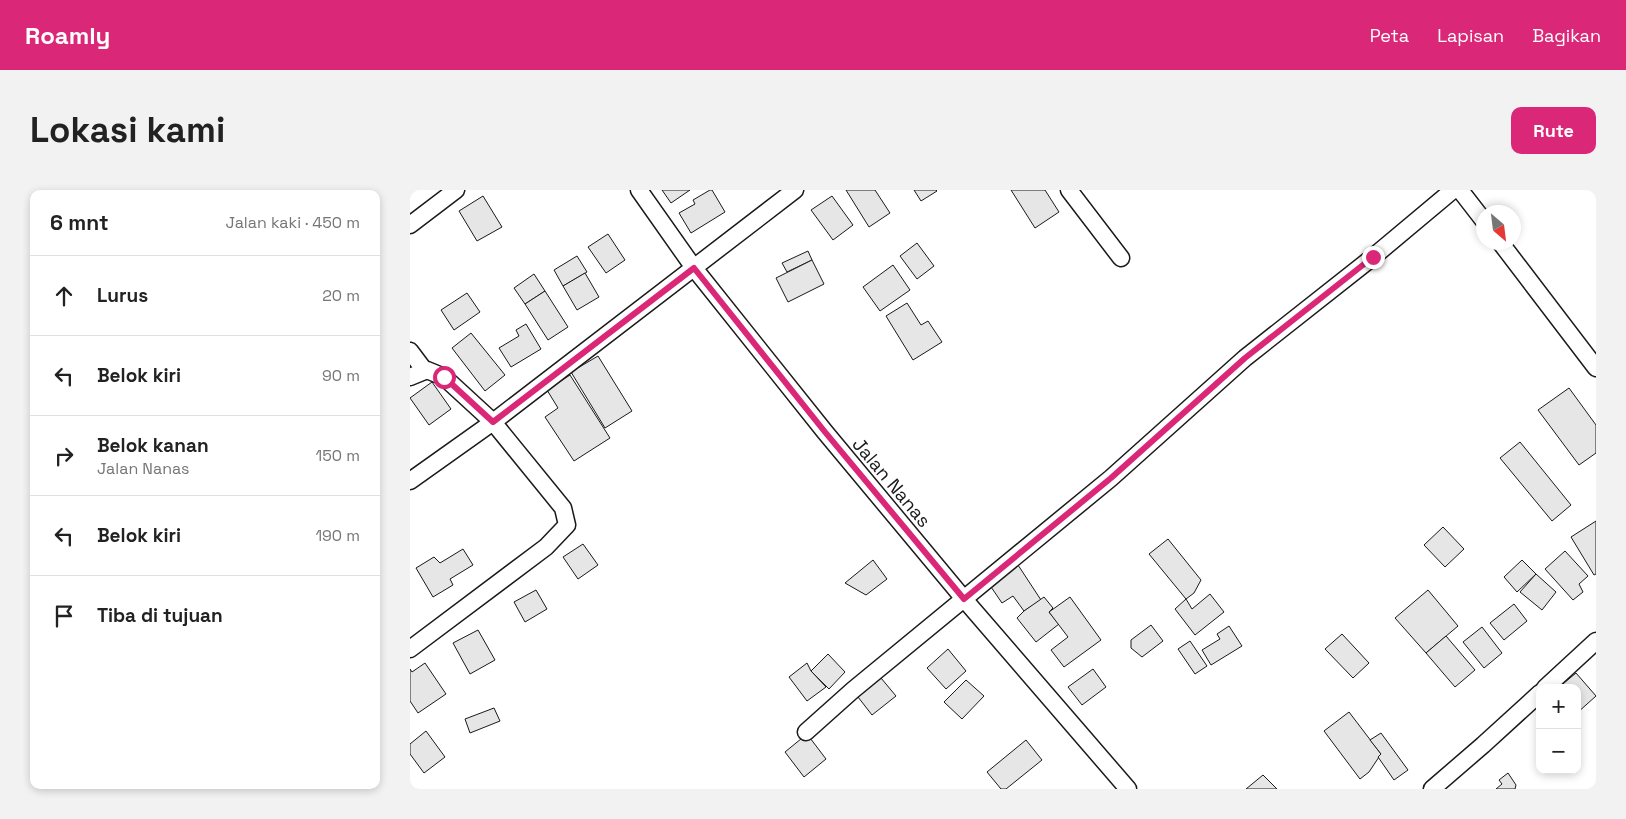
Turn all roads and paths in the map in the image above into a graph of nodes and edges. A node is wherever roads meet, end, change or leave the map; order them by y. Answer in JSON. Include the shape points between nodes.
{"nodes":[{"id":1,"x":456,"y":190,"type":"edge"},
{"id":2,"x":639,"y":190,"type":"edge"},
{"id":3,"x":795,"y":190,"type":"edge"},
{"id":4,"x":1069,"y":190,"type":"edge"},
{"id":5,"x":1453,"y":190,"type":"edge"},
{"id":6,"x":1460,"y":190,"type":"edge"},
{"id":7,"x":1476,"y":211,"type":"edge"},
{"id":8,"x":410,"y":225,"type":"edge"},
{"id":9,"x":1506,"y":250,"type":"edge"},
{"id":10,"x":1121,"y":258,"type":"dead end"},
{"id":11,"x":694,"y":268,"type":"junction"},
{"id":12,"x":410,"y":351,"type":"edge"},
{"id":13,"x":1596,"y":368,"type":"edge"},
{"id":14,"x":425,"y":371,"type":"junction"},
{"id":15,"x":410,"y":378,"type":"edge"},
{"id":16,"x":493,"y":422,"type":"junction"},
{"id":17,"x":410,"y":481,"type":"edge"},
{"id":18,"x":964,"y":599,"type":"junction"},
{"id":19,"x":1596,"y":641,"type":"edge"},
{"id":20,"x":410,"y":649,"type":"edge"},
{"id":21,"x":1549,"y":684,"type":"edge"},
{"id":22,"x":1536,"y":697,"type":"edge"},
{"id":23,"x":806,"y":732,"type":"dead end"},
{"id":24,"x":1128,"y":789,"type":"edge"},
{"id":25,"x":1432,"y":789,"type":"edge"}],
"edges":[{"from":1,"to":8,"type":"street"},
{"from":2,"to":11,"type":"street","name":"Jalan Nanas"},
{"from":3,"to":11,"type":"street"},
{"from":4,"to":10,"type":"street"},
{"from":5,"to":18,"type":"street","via":[[1245,358],[1111,478]]},
{"from":6,"to":7,"type":"street"},
{"from":9,"to":13,"type":"street"},
{"from":11,"to":16,"type":"street"},
{"from":11,"to":18,"type":"street","name":"Jalan Nanas"},
{"from":12,"to":14,"type":"street"},
{"from":14,"to":15,"type":"street"},
{"from":14,"to":16,"type":"street","via":[[444,377]]},
{"from":16,"to":17,"type":"street"},
{"from":16,"to":20,"type":"street","via":[[563,508],[566,525],[546,547]]},
{"from":18,"to":23,"type":"street"},
{"from":18,"to":24,"type":"street","name":"Jalan Nanas"},
{"from":19,"to":21,"type":"street"},
{"from":22,"to":25,"type":"street"}]}
